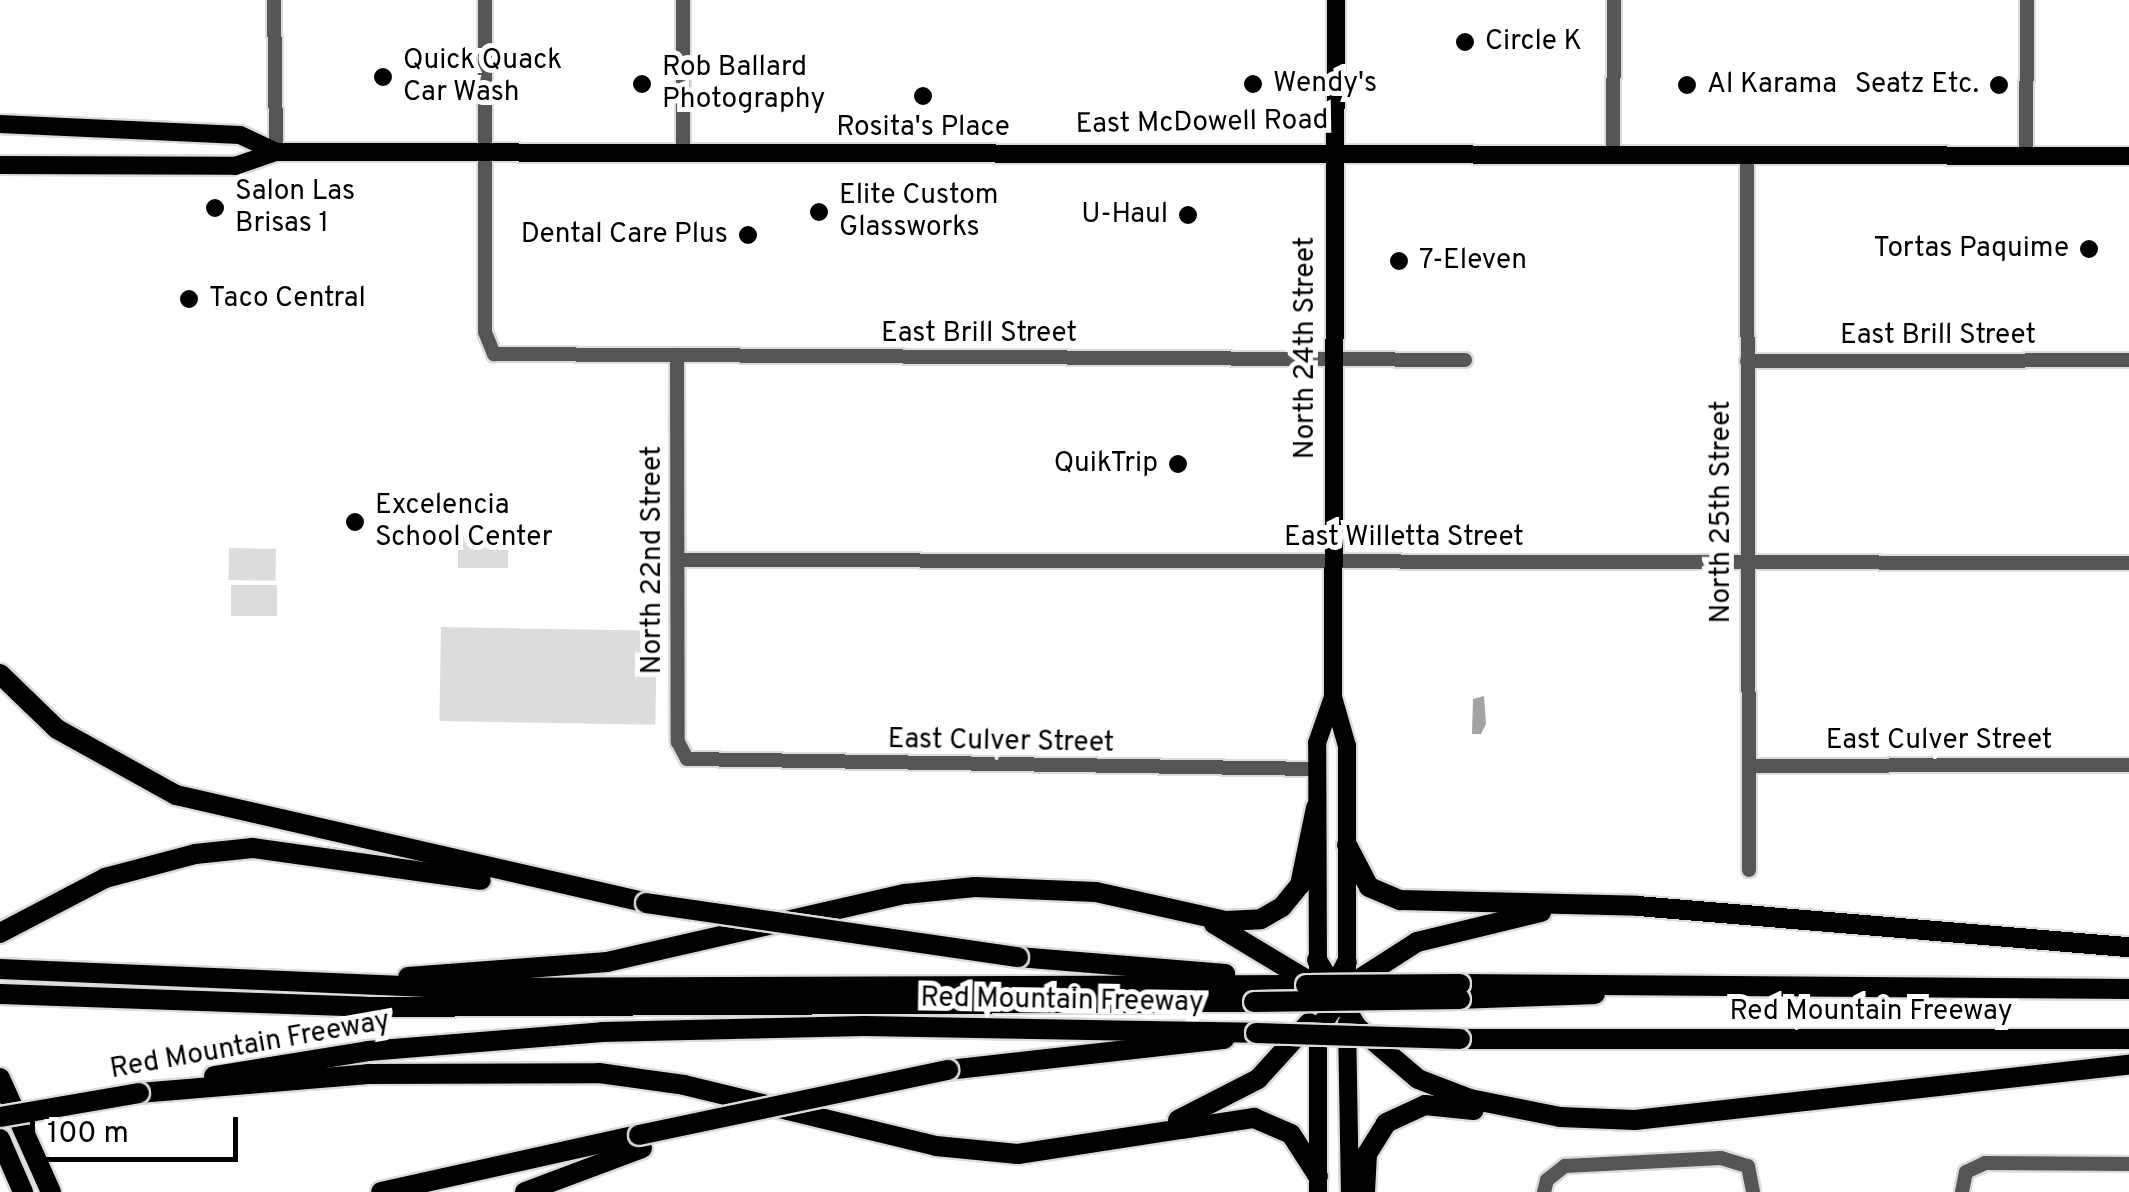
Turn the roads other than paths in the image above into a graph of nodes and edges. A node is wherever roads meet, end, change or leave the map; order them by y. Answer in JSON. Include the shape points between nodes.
{"nodes":[{"id":1,"x":274,"y":0,"type":"edge"},
{"id":2,"x":485,"y":0,"type":"edge"},
{"id":3,"x":683,"y":0,"type":"edge"},
{"id":4,"x":1336,"y":0,"type":"edge"},
{"id":5,"x":1614,"y":0,"type":"edge"},
{"id":6,"x":2027,"y":0,"type":"edge"},
{"id":7,"x":0,"y":124,"type":"edge"},
{"id":8,"x":1336,"y":150,"type":"junction"},
{"id":9,"x":276,"y":152,"type":"junction"},
{"id":10,"x":1613,"y":153,"type":"junction"},
{"id":11,"x":484,"y":154,"type":"junction"},
{"id":12,"x":683,"y":154,"type":"junction"},
{"id":13,"x":1747,"y":154,"type":"junction"},
{"id":14,"x":2026,"y":156,"type":"junction"},
{"id":15,"x":2129,"y":156,"type":"edge"},
{"id":16,"x":0,"y":165,"type":"edge"},
{"id":17,"x":677,"y":358,"type":"junction"},
{"id":18,"x":1334,"y":360,"type":"junction"},
{"id":19,"x":1465,"y":360,"type":"dead end"},
{"id":20,"x":2129,"y":360,"type":"edge"},
{"id":21,"x":1747,"y":361,"type":"junction"},
{"id":22,"x":679,"y":560,"type":"junction"},
{"id":23,"x":1747,"y":562,"type":"junction"},
{"id":24,"x":2129,"y":563,"type":"edge"},
{"id":25,"x":1333,"y":564,"type":"junction"},
{"id":26,"x":0,"y":674,"type":"edge"},
{"id":27,"x":1333,"y":696,"type":"junction"},
{"id":28,"x":687,"y":758,"type":"joint"},
{"id":29,"x":2129,"y":765,"type":"edge"},
{"id":30,"x":1749,"y":766,"type":"junction"},
{"id":31,"x":1317,"y":769,"type":"junction"},
{"id":32,"x":1316,"y":808,"type":"junction"},
{"id":33,"x":1347,"y":845,"type":"junction"},
{"id":34,"x":1749,"y":870,"type":"dead end"},
{"id":35,"x":646,"y":903,"type":"junction"},
{"id":36,"x":1577,"y":906,"type":"junction"},
{"id":37,"x":1204,"y":918,"type":"junction"},
{"id":38,"x":0,"y":932,"type":"edge"},
{"id":39,"x":2129,"y":947,"type":"edge"},
{"id":40,"x":1318,"y":960,"type":"joint"},
{"id":41,"x":1347,"y":962,"type":"joint"},
{"id":42,"x":0,"y":969,"type":"edge"},
{"id":43,"x":349,"y":986,"type":"junction"},
{"id":44,"x":1253,"y":988,"type":"junction"},
{"id":45,"x":2129,"y":989,"type":"edge"},
{"id":46,"x":1460,"y":991,"type":"junction"},
{"id":47,"x":0,"y":994,"type":"edge"},
{"id":48,"x":103,"y":995,"type":"junction"},
{"id":49,"x":1330,"y":1003,"type":"junction"},
{"id":50,"x":0,"y":1006,"type":"edge"},
{"id":51,"x":864,"y":1026,"type":"junction"},
{"id":52,"x":1256,"y":1034,"type":"junction"},
{"id":53,"x":2129,"y":1040,"type":"edge"},
{"id":54,"x":2129,"y":1065,"type":"edge"},
{"id":55,"x":0,"y":1078,"type":"edge"},
{"id":56,"x":0,"y":1090,"type":"edge"},
{"id":57,"x":139,"y":1093,"type":"junction"},
{"id":58,"x":1560,"y":1116,"type":"junction"},
{"id":59,"x":0,"y":1117,"type":"edge"},
{"id":60,"x":0,"y":1139,"type":"edge"},
{"id":61,"x":1124,"y":1139,"type":"junction"},
{"id":62,"x":640,"y":1142,"type":"junction"},
{"id":63,"x":2129,"y":1164,"type":"edge"},
{"id":64,"x":1318,"y":1184,"type":"edge"},
{"id":65,"x":1545,"y":1186,"type":"edge"},
{"id":66,"x":22,"y":1192,"type":"edge"},
{"id":67,"x":36,"y":1192,"type":"edge"},
{"id":68,"x":51,"y":1192,"type":"edge"},
{"id":69,"x":382,"y":1192,"type":"edge"},
{"id":70,"x":525,"y":1192,"type":"edge"},
{"id":71,"x":1350,"y":1192,"type":"edge"},
{"id":72,"x":1365,"y":1192,"type":"edge"},
{"id":73,"x":1752,"y":1192,"type":"edge"},
{"id":74,"x":1962,"y":1192,"type":"edge"}],
"edges":[{"from":1,"to":9,"type":"street"},
{"from":2,"to":11,"type":"street"},
{"from":3,"to":12,"type":"street"},
{"from":4,"to":8,"type":"main road","name":"North 24th Street"},
{"from":5,"to":10,"type":"street"},
{"from":6,"to":14,"type":"street"},
{"from":7,"to":9,"type":"main road","name":"East McDowell Road","via":[[240,135]]},
{"from":8,"to":10,"type":"main road","name":"East McDowell Road"},
{"from":8,"to":12,"type":"main road","name":"East McDowell Road"},
{"from":8,"to":18,"type":"main road","name":"North 24th Street"},
{"from":9,"to":11,"type":"main road","name":"East McDowell Road"},
{"from":9,"to":16,"type":"main road","name":"East McDowell Road","via":[[235,166]]},
{"from":10,"to":13,"type":"main road","name":"East McDowell Road"},
{"from":11,"to":12,"type":"main road","name":"East McDowell Road"},
{"from":11,"to":17,"type":"street","name":"East Brill Street","via":[[486,332],[494,354]]},
{"from":13,"to":14,"type":"main road","name":"East McDowell Road"},
{"from":13,"to":21,"type":"street","name":"North 25th Street"},
{"from":14,"to":15,"type":"main road","name":"East McDowell Road"},
{"from":17,"to":18,"type":"street","name":"East Brill Street"},
{"from":17,"to":22,"type":"street","name":"North 22nd Street"},
{"from":18,"to":19,"type":"street","name":"East Brill Street"},
{"from":18,"to":25,"type":"main road","name":"North 24th Street"},
{"from":20,"to":21,"type":"street","name":"East Brill Street"},
{"from":21,"to":23,"type":"street","name":"North 25th Street"},
{"from":22,"to":25,"type":"street","name":"East Willetta Street"},
{"from":22,"to":28,"type":"street","name":"North 22nd Street","via":[[678,742]]},
{"from":23,"to":24,"type":"street","name":"East Willetta Street"},
{"from":23,"to":25,"type":"street","name":"East Willetta Street"},
{"from":23,"to":30,"type":"street","name":"North 25th Street"},
{"from":25,"to":27,"type":"main road","name":"North 24th Street"},
{"from":26,"to":35,"type":"highway","via":[[57,729],[176,795]]},
{"from":27,"to":31,"type":"main road","name":"North 24th Street"},
{"from":27,"to":33,"type":"main road","name":"North 24th Street","via":[[1347,746]]},
{"from":28,"to":31,"type":"street","name":"East Culver Street"},
{"from":29,"to":30,"type":"street","name":"East Culver Street"},
{"from":30,"to":34,"type":"street","name":"North 25th Street"},
{"from":31,"to":32,"type":"main road","name":"North 24th Street"},
{"from":32,"to":37,"type":"highway","via":[[1305,874],[1282,908],[1247,922]]},
{"from":32,"to":40,"type":"main road","name":"North 24th Street"},
{"from":33,"to":36,"type":"highway","via":[[1369,887],[1400,900]]},
{"from":33,"to":41,"type":"main road","name":"North 24th Street"},
{"from":35,"to":38,"type":"highway","via":[[254,848],[148,864],[57,899]]},
{"from":35,"to":44,"type":"highway","bridge":true},
{"from":36,"to":39,"type":"highway"},
{"from":36,"to":49,"type":"highway","via":[[1417,942]]},
{"from":37,"to":43,"type":"highway","via":[[1056,888],[937,890],[607,962]]},
{"from":37,"to":49,"type":"highway"},
{"from":40,"to":49,"type":"highway"},
{"from":41,"to":49,"type":"highway"},
{"from":42,"to":48,"type":"highway","name":"Red Mountain Freeway"},
{"from":43,"to":44,"type":"highway","name":"Red Mountain Freeway"},
{"from":43,"to":48,"type":"highway","name":"Red Mountain Freeway"},
{"from":44,"to":46,"type":"highway","bridge":true},
{"from":44,"to":48,"type":"highway","via":[[367,1007]]},
{"from":44,"to":49,"type":"highway","name":"Red Mountain Freeway"},
{"from":45,"to":46,"type":"highway","name":"Red Mountain Freeway"},
{"from":46,"to":49,"type":"highway","name":"Red Mountain Freeway","bridge":true},
{"from":47,"to":48,"type":"highway"},
{"from":48,"to":50,"type":"highway"},
{"from":48,"to":51,"type":"highway"},
{"from":49,"to":58,"type":"highway","via":[[1418,1078],[1470,1099]]},
{"from":49,"to":61,"type":"highway","via":[[1240,1092]]},
{"from":49,"to":64,"type":"main road"},
{"from":49,"to":71,"type":"main road"},
{"from":51,"to":52,"type":"highway","name":"Red Mountain Freeway"},
{"from":51,"to":57,"type":"highway","name":"Red Mountain Freeway","via":[[445,1042],[264,1066]]},
{"from":52,"to":53,"type":"highway","name":"Red Mountain Freeway","bridge":true},
{"from":52,"to":62,"type":"highway","bridge":true,"via":[[948,1070]]},
{"from":54,"to":58,"type":"highway","via":[[1635,1120]]},
{"from":55,"to":68,"type":"highway"},
{"from":56,"to":67,"type":"highway"},
{"from":57,"to":59,"type":"highway","name":"Red Mountain Freeway","bridge":true},
{"from":57,"to":61,"type":"highway","via":[[368,1074],[567,1071],[684,1086],[980,1153],[1056,1152]]},
{"from":58,"to":72,"type":"highway","via":[[1413,1107],[1375,1136]]},
{"from":60,"to":66,"type":"highway"},
{"from":61,"to":64,"type":"highway","via":[[1254,1118],[1291,1134]]},
{"from":62,"to":69,"type":"highway"},
{"from":62,"to":70,"type":"highway"},
{"from":63,"to":74,"type":"street","via":[[1985,1163],[1966,1172]]},
{"from":65,"to":73,"type":"street","via":[[1565,1166],[1720,1158],[1748,1166]]}]}
